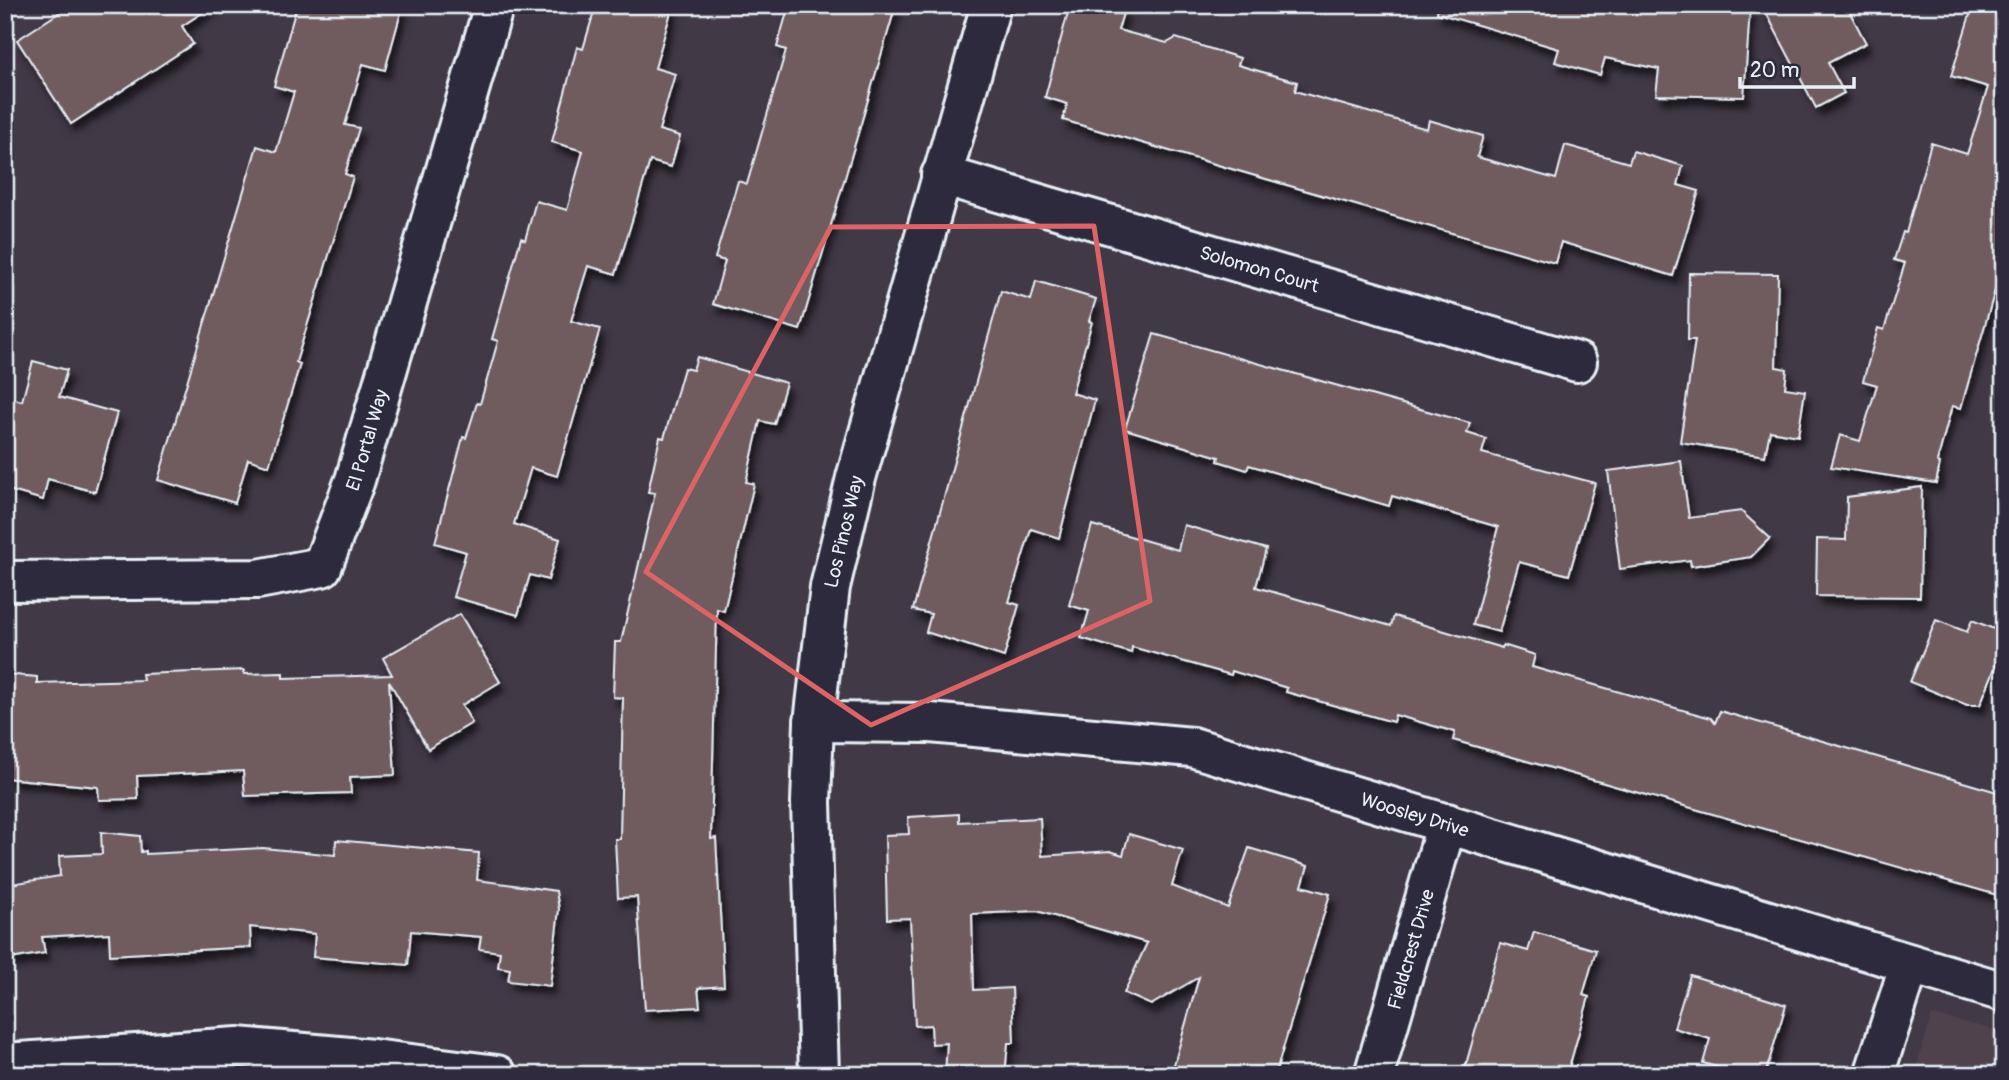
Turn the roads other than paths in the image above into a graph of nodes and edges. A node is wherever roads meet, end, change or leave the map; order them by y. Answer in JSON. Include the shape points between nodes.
{"nodes":[{"id":1,"x":494,"y":5,"type":"edge"},
{"id":2,"x":991,"y":5,"type":"edge"},
{"id":3,"x":941,"y":175,"type":"junction"},
{"id":4,"x":1577,"y":362,"type":"dead end"},
{"id":5,"x":5,"y":581,"type":"edge"},
{"id":6,"x":814,"y":722,"type":"junction"},
{"id":7,"x":1447,"y":823,"type":"junction"},
{"id":8,"x":1910,"y":964,"type":"junction"},
{"id":9,"x":2004,"y":992,"type":"edge"},
{"id":10,"x":5,"y":1063,"type":"edge"},
{"id":11,"x":497,"y":1075,"type":"edge"},
{"id":12,"x":819,"y":1075,"type":"edge"},
{"id":13,"x":1374,"y":1075,"type":"edge"},
{"id":14,"x":1874,"y":1075,"type":"edge"}],
"edges":[{"from":1,"to":5,"type":"street","name":"El Portal Way","via":[[355,480],[321,567],[258,579]]},
{"from":2,"to":3,"type":"street","name":"Los Pinos Way"},
{"from":3,"to":4,"type":"street","name":"Solomon Court"},
{"from":3,"to":6,"type":"street","name":"Los Pinos Way","via":[[830,587]]},
{"from":6,"to":7,"type":"street","name":"Woosley Drive","via":[[930,723],[1192,747]]},
{"from":6,"to":12,"type":"street","name":"Los Pinos Way","via":[[811,802]]},
{"from":7,"to":8,"type":"street","name":"Woosley Drive"},
{"from":7,"to":13,"type":"street","name":"Fieldcrest Drive"},
{"from":8,"to":9,"type":"street","name":"Woosley Drive"},
{"from":8,"to":14,"type":"street"},
{"from":10,"to":11,"type":"street","via":[[238,1047]]}]}
